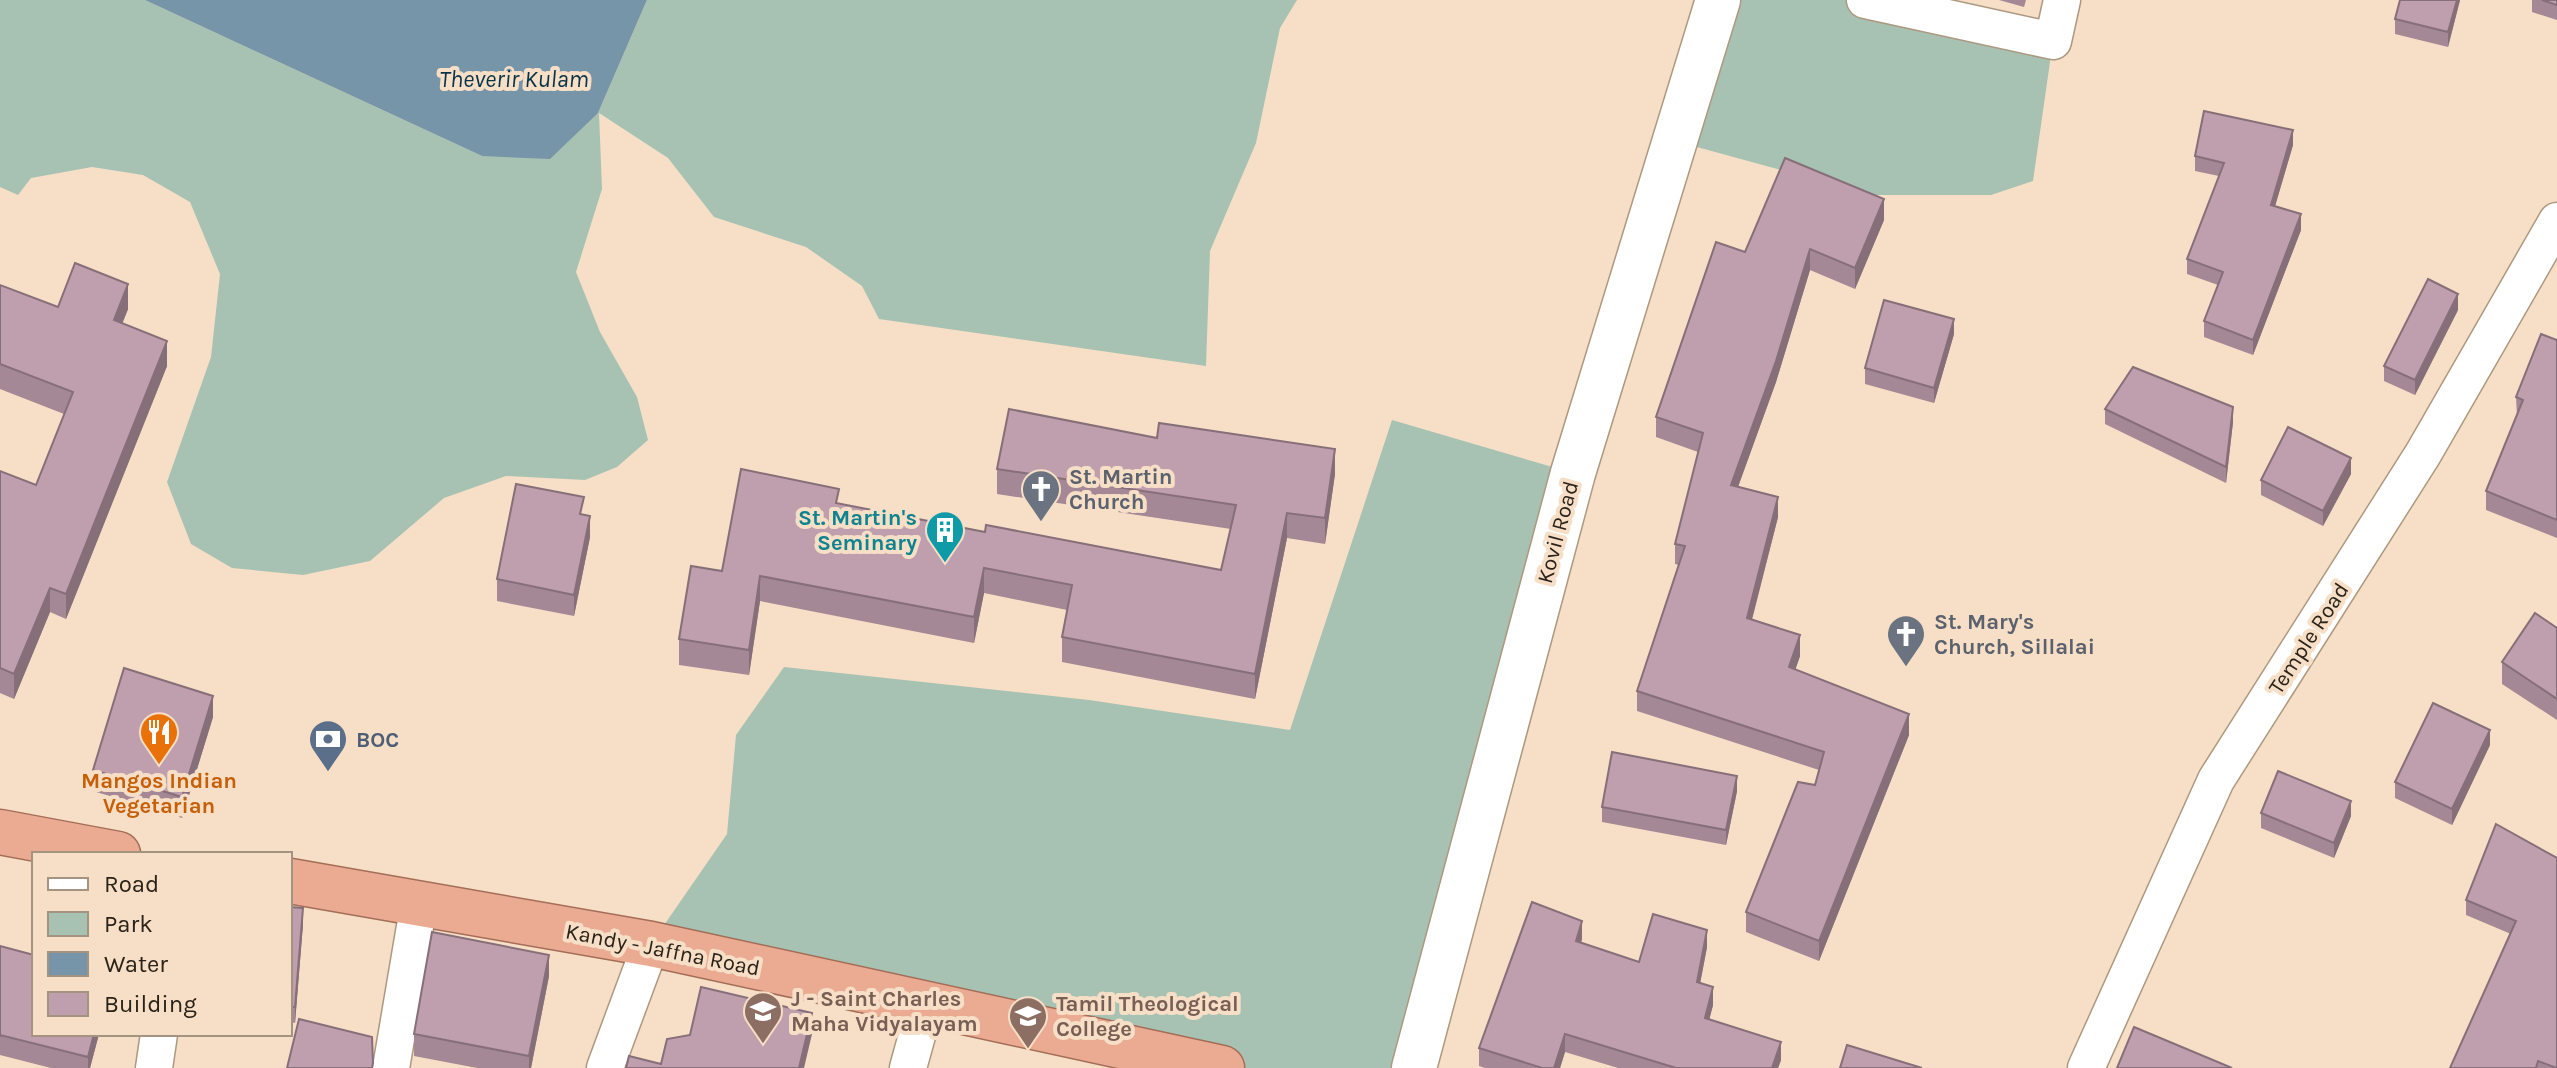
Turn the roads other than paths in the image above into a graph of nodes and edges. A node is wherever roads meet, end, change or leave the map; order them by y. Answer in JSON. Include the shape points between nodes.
{"nodes":[{"id":1,"x":1718,"y":0,"type":"edge"},
{"id":2,"x":1865,"y":0,"type":"edge"},
{"id":3,"x":2062,"y":0,"type":"edge"},
{"id":4,"x":2557,"y":221,"type":"edge"},
{"id":5,"x":0,"y":832,"type":"edge"},
{"id":6,"x":107,"y":852,"type":"edge"},
{"id":7,"x":292,"y":881,"type":"edge"},
{"id":8,"x":419,"y":903,"type":"junction"},
{"id":9,"x":651,"y":944,"type":"junction"},
{"id":10,"x":926,"y":1003,"type":"junction"},
{"id":11,"x":159,"y":1036,"type":"edge"},
{"id":12,"x":154,"y":1068,"type":"edge"},
{"id":13,"x":391,"y":1068,"type":"edge"},
{"id":14,"x":605,"y":1068,"type":"edge"},
{"id":15,"x":908,"y":1068,"type":"edge"},
{"id":16,"x":1222,"y":1068,"type":"edge"},
{"id":17,"x":1414,"y":1068,"type":"edge"},
{"id":18,"x":2086,"y":1068,"type":"edge"}],
"edges":[{"from":1,"to":17,"type":"street","name":"Kovil Road","via":[[1573,473]]},
{"from":2,"to":3,"type":"street","via":[[2053,41]]},
{"from":4,"to":18,"type":"street","name":"Temple Road","via":[[2423,454],[2216,780]]},
{"from":5,"to":6,"type":"highway"},
{"from":7,"to":8,"type":"highway","name":"Kandy - Jaffna Road"},
{"from":8,"to":9,"type":"highway","name":"Kandy - Jaffna Road"},
{"from":8,"to":13,"type":"street"},
{"from":9,"to":10,"type":"highway","name":"Kandy - Jaffna Road"},
{"from":9,"to":14,"type":"street"},
{"from":10,"to":15,"type":"street"},
{"from":10,"to":16,"type":"highway","name":"Kandy - Jaffna Road"},
{"from":11,"to":12,"type":"street"}]}
